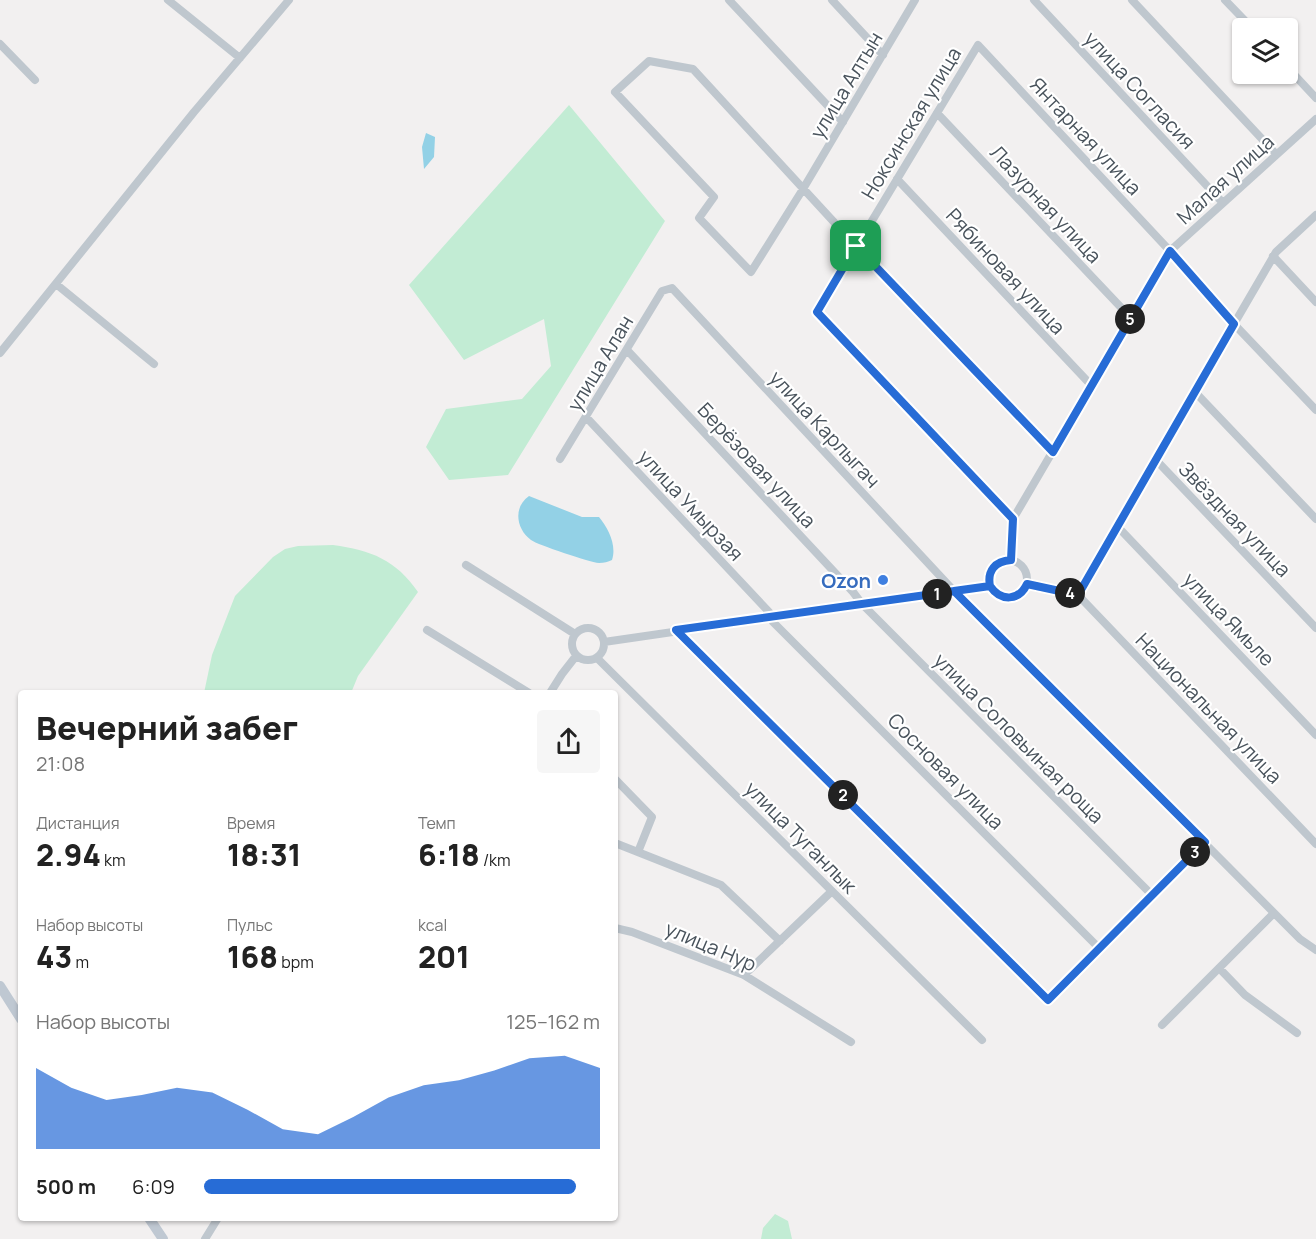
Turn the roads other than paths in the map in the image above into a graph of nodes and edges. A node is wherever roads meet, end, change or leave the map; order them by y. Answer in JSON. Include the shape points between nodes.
{"nodes":[{"id":1,"x":168,"y":0,"type":"edge"},
{"id":2,"x":289,"y":0,"type":"edge"},
{"id":3,"x":729,"y":0,"type":"edge"},
{"id":4,"x":831,"y":0,"type":"edge"},
{"id":5,"x":915,"y":0,"type":"edge"},
{"id":6,"x":1034,"y":0,"type":"edge"},
{"id":7,"x":1132,"y":0,"type":"edge"},
{"id":8,"x":1225,"y":0,"type":"edge"},
{"id":9,"x":1242,"y":18,"type":"edge"},
{"id":10,"x":0,"y":44,"type":"edge"},
{"id":11,"x":978,"y":45,"type":"joint"},
{"id":12,"x":883,"y":55,"type":"junction"},
{"id":13,"x":240,"y":58,"type":"junction"},
{"id":14,"x":1298,"y":79,"type":"edge"},
{"id":15,"x":34,"y":80,"type":"dead end"},
{"id":16,"x":1316,"y":98,"type":"edge"},
{"id":17,"x":936,"y":113,"type":"junction"},
{"id":18,"x":1316,"y":119,"type":"edge"},
{"id":19,"x":843,"y":122,"type":"junction"},
{"id":20,"x":1276,"y":154,"type":"junction"},
{"id":21,"x":897,"y":179,"type":"junction"},
{"id":22,"x":803,"y":189,"type":"junction"},
{"id":23,"x":1223,"y":203,"type":"junction"},
{"id":24,"x":1316,"y":215,"type":"edge"},
{"id":25,"x":856,"y":246,"type":"junction"},
{"id":26,"x":1170,"y":251,"type":"junction"},
{"id":27,"x":1273,"y":256,"type":"junction"},
{"id":28,"x":56,"y":284,"type":"junction"},
{"id":29,"x":672,"y":288,"type":"joint"},
{"id":30,"x":1316,"y":302,"type":"edge"},
{"id":31,"x":1131,"y":318,"type":"junction"},
{"id":32,"x":1234,"y":324,"type":"junction"},
{"id":33,"x":627,"y":350,"type":"junction"},
{"id":34,"x":0,"y":353,"type":"edge"},
{"id":35,"x":154,"y":364,"type":"dead end"},
{"id":36,"x":1091,"y":385,"type":"junction"},
{"id":37,"x":1195,"y":392,"type":"junction"},
{"id":38,"x":1316,"y":410,"type":"edge"},
{"id":39,"x":586,"y":417,"type":"junction"},
{"id":40,"x":1053,"y":452,"type":"junction"},
{"id":41,"x":560,"y":459,"type":"dead end"},
{"id":42,"x":1156,"y":460,"type":"junction"},
{"id":43,"x":1013,"y":519,"type":"junction"},
{"id":44,"x":1316,"y":519,"type":"edge"},
{"id":45,"x":1117,"y":526,"type":"junction"},
{"id":46,"x":1011,"y":560,"type":"junction"},
{"id":47,"x":466,"y":565,"type":"dead end"},
{"id":48,"x":1027,"y":584,"type":"junction"},
{"id":49,"x":990,"y":586,"type":"junction"},
{"id":50,"x":954,"y":591,"type":"junction"},
{"id":51,"x":1078,"y":595,"type":"junction"},
{"id":52,"x":862,"y":604,"type":"junction"},
{"id":53,"x":771,"y":617,"type":"junction"},
{"id":54,"x":1316,"y":628,"type":"edge"},
{"id":55,"x":427,"y":630,"type":"dead end"},
{"id":56,"x":676,"y":630,"type":"junction"},
{"id":57,"x":575,"y":634,"type":"junction"},
{"id":58,"x":604,"y":642,"type":"junction"},
{"id":59,"x":576,"y":656,"type":"junction"},
{"id":60,"x":597,"y":658,"type":"junction"},
{"id":61,"x":524,"y":690,"type":"edge"},
{"id":62,"x":552,"y":690,"type":"edge"},
{"id":63,"x":1316,"y":735,"type":"edge"},
{"id":64,"x":618,"y":782,"type":"edge"},
{"id":65,"x":1205,"y":842,"type":"junction"},
{"id":66,"x":618,"y":844,"type":"edge"},
{"id":67,"x":1316,"y":844,"type":"edge"},
{"id":68,"x":638,"y":852,"type":"junction"},
{"id":69,"x":832,"y":891,"type":"junction"},
{"id":70,"x":1152,"y":895,"type":"junction"},
{"id":71,"x":1275,"y":913,"type":"junction"},
{"id":72,"x":618,"y":929,"type":"edge"},
{"id":73,"x":780,"y":941,"type":"junction"},
{"id":74,"x":1314,"y":945,"type":"edge"},
{"id":75,"x":1100,"y":948,"type":"junction"},
{"id":76,"x":1219,"y":968,"type":"junction"},
{"id":77,"x":744,"y":975,"type":"junction"},
{"id":78,"x":0,"y":986,"type":"edge"},
{"id":79,"x":18,"y":1014,"type":"edge"},
{"id":80,"x":1162,"y":1025,"type":"dead end"},
{"id":81,"x":1297,"y":1033,"type":"dead end"},
{"id":82,"x":982,"y":1040,"type":"dead end"},
{"id":83,"x":851,"y":1042,"type":"dead end"},
{"id":84,"x":151,"y":1221,"type":"edge"},
{"id":85,"x":216,"y":1221,"type":"edge"},
{"id":86,"x":163,"y":1239,"type":"edge"},
{"id":87,"x":204,"y":1239,"type":"edge"}],
"edges":[{"from":1,"to":13,"type":"street"},
{"from":2,"to":13,"type":"street"},
{"from":3,"to":19,"type":"street"},
{"from":4,"to":12,"type":"street"},
{"from":5,"to":12,"type":"street","name":"улица Алтын"},
{"from":6,"to":23,"type":"street","name":"улица Согласия"},
{"from":7,"to":20,"type":"street"},
{"from":8,"to":9,"type":"street"},
{"from":10,"to":15,"type":"street"},
{"from":11,"to":17,"type":"street","name":"Ноксинская улица"},
{"from":11,"to":26,"type":"street","name":"Янтарная улица"},
{"from":12,"to":19,"type":"street","name":"улица Алтын"},
{"from":13,"to":28,"type":"street"},
{"from":14,"to":16,"type":"street"},
{"from":17,"to":21,"type":"street","name":"Ноксинская улица"},
{"from":17,"to":31,"type":"street","name":"Лазурная улица"},
{"from":18,"to":20,"type":"street","name":"Малая улица"},
{"from":19,"to":22,"type":"street","name":"улица Алтын"},
{"from":20,"to":23,"type":"street","name":"Малая улица"},
{"from":21,"to":25,"type":"street","name":"Ноксинская улица"},
{"from":21,"to":36,"type":"street","name":"Рябиновая улица"},
{"from":22,"to":22,"type":"street","name":"улица Алтын","via":[[693,69],[649,61],[615,92],[714,197],[699,218],[751,272]]},
{"from":22,"to":25,"type":"street"},
{"from":23,"to":26,"type":"street","name":"Малая улица"},
{"from":24,"to":27,"type":"street"},
{"from":25,"to":40,"type":"street"},
{"from":25,"to":43,"type":"street","name":"Ноксинская улица","via":[[817,312]]},
{"from":26,"to":31,"type":"street"},
{"from":26,"to":32,"type":"street","name":"Малая улица"},
{"from":27,"to":30,"type":"street"},
{"from":27,"to":32,"type":"street"},
{"from":28,"to":34,"type":"street"},
{"from":28,"to":35,"type":"street"},
{"from":29,"to":33,"type":"street","name":"улица Алан","via":[[662,291]]},
{"from":29,"to":50,"type":"street","name":"улица Карлыгач"},
{"from":31,"to":36,"type":"street"},
{"from":32,"to":37,"type":"street"},
{"from":32,"to":38,"type":"street","name":"Малая улица"},
{"from":33,"to":39,"type":"street","name":"улица Алан"},
{"from":33,"to":52,"type":"street","name":"Берёзовая улица"},
{"from":36,"to":40,"type":"street"},
{"from":37,"to":42,"type":"street"},
{"from":37,"to":44,"type":"street"},
{"from":39,"to":41,"type":"street","name":"улица Алан"},
{"from":39,"to":53,"type":"street","name":"улица Умырзая"},
{"from":40,"to":43,"type":"street"},
{"from":42,"to":45,"type":"street"},
{"from":42,"to":54,"type":"street","name":"Звёздная улица"},
{"from":43,"to":46,"type":"street"},
{"from":45,"to":51,"type":"street"},
{"from":45,"to":63,"type":"street","name":"улица Ямьле"},
{"from":46,"to":48,"type":"street","via":[[1024,568]]},
{"from":46,"to":49,"type":"street","via":[[996,564],[989,578]]},
{"from":47,"to":57,"type":"street"},
{"from":48,"to":49,"type":"street","via":[[1024,591],[1010,598],[995,593]]},
{"from":48,"to":51,"type":"street"},
{"from":49,"to":50,"type":"street"},
{"from":50,"to":52,"type":"street"},
{"from":50,"to":65,"type":"street","name":"улица Карлыгач"},
{"from":51,"to":67,"type":"street","name":"Национальная улица"},
{"from":52,"to":53,"type":"street"},
{"from":52,"to":70,"type":"street","name":"улица Соловьиная роща"},
{"from":53,"to":56,"type":"street"},
{"from":53,"to":75,"type":"street","name":"Сосновая улица"},
{"from":55,"to":61,"type":"street"},
{"from":56,"to":58,"type":"street"},
{"from":56,"to":75,"type":"street","via":[[1048,1000]]},
{"from":57,"to":58,"type":"street","via":[[592,628]]},
{"from":57,"to":59,"type":"street","via":[[571,646]]},
{"from":58,"to":60,"type":"street"},
{"from":59,"to":60,"type":"street","via":[[589,661]]},
{"from":59,"to":62,"type":"street"},
{"from":60,"to":69,"type":"street","name":"улица Туганлык"},
{"from":64,"to":68,"type":"street","via":[[652,817]]},
{"from":65,"to":70,"type":"street"},
{"from":65,"to":71,"type":"street","name":"улица Карлыгач"},
{"from":66,"to":68,"type":"street"},
{"from":68,"to":73,"type":"street","via":[[721,885]]},
{"from":69,"to":73,"type":"street"},
{"from":69,"to":82,"type":"street","name":"улица Туганлык"},
{"from":70,"to":75,"type":"street"},
{"from":71,"to":74,"type":"street","name":"улица Карлыгач"},
{"from":71,"to":76,"type":"street"},
{"from":72,"to":77,"type":"street","name":"улица Нур"},
{"from":73,"to":77,"type":"street"},
{"from":76,"to":80,"type":"street"},
{"from":76,"to":81,"type":"street","via":[[1245,995]]},
{"from":77,"to":83,"type":"street","name":"улица Нур"},
{"from":78,"to":79,"type":"street"},
{"from":84,"to":86,"type":"street"},
{"from":85,"to":87,"type":"street"}]}
